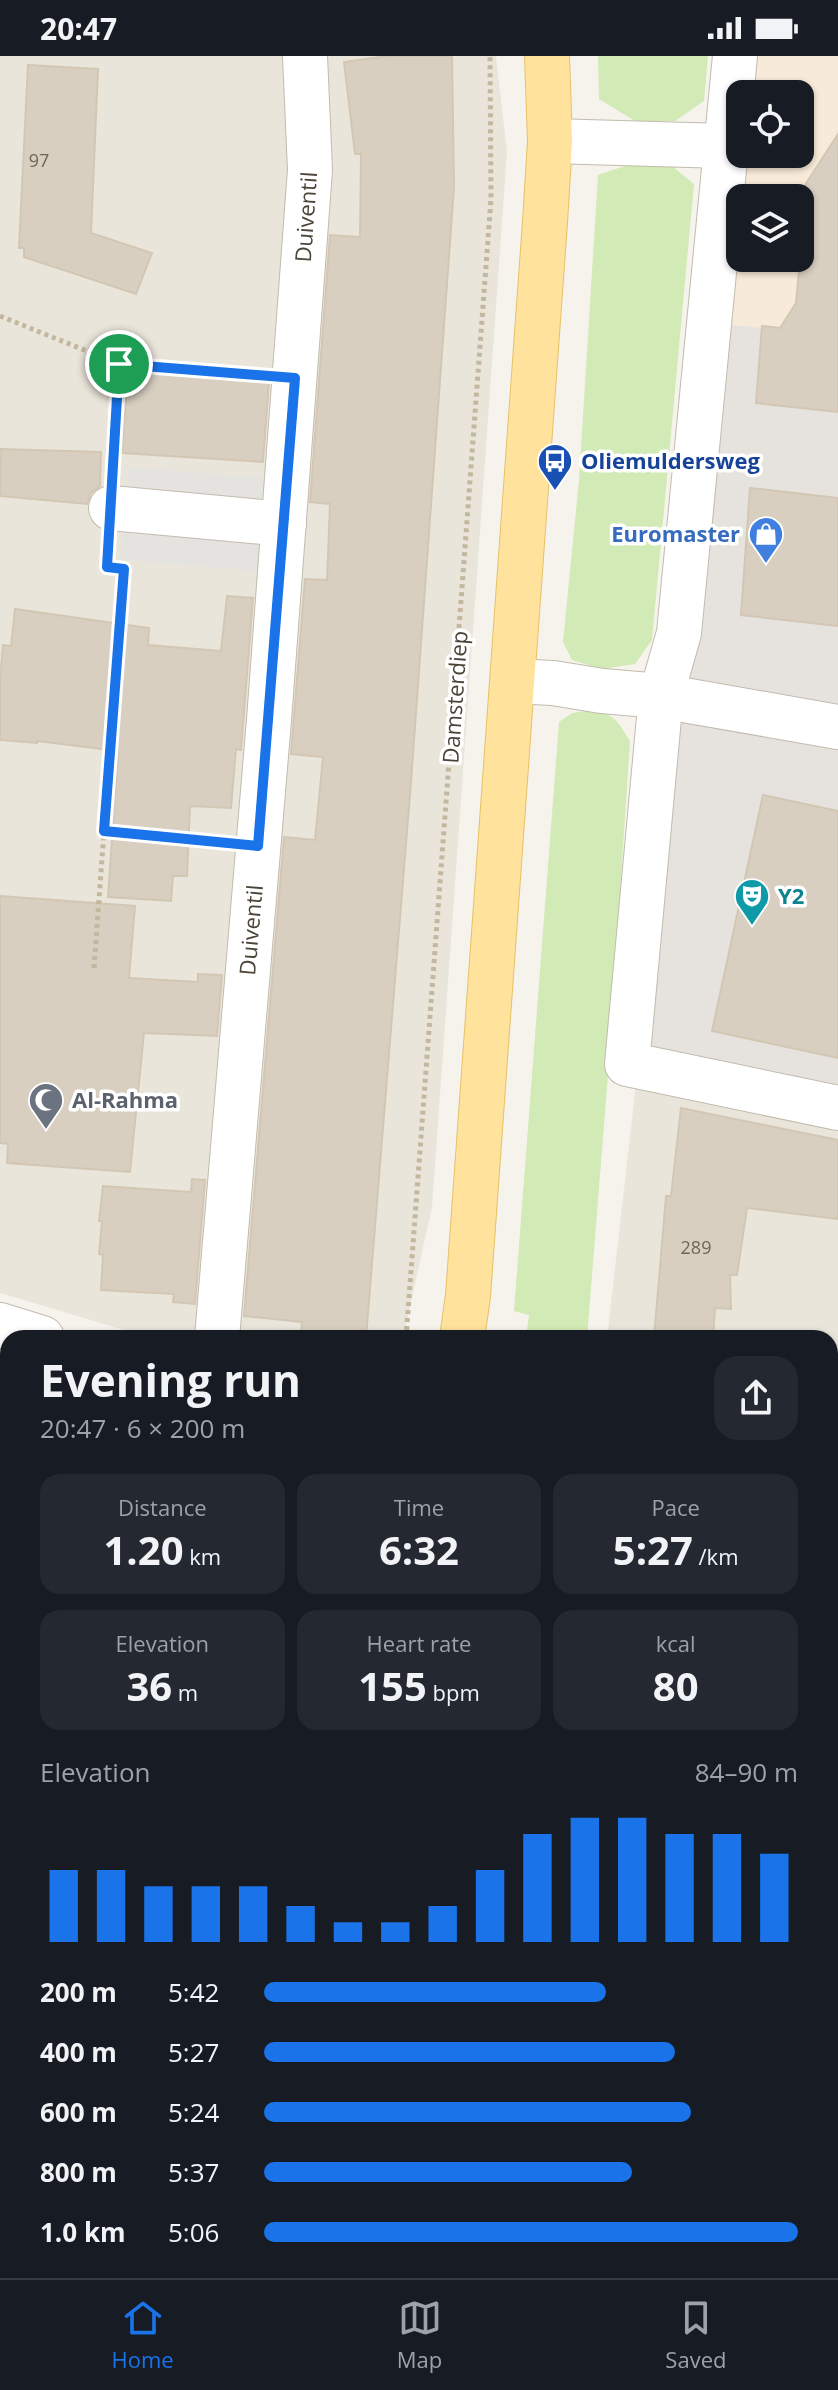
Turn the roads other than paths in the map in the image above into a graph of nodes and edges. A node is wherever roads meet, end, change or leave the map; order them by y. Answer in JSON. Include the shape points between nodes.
{"nodes":[{"id":1,"x":305,"y":56,"type":"edge"},
{"id":2,"x":547,"y":56,"type":"edge"},
{"id":3,"x":735,"y":56,"type":"edge"},
{"id":4,"x":550,"y":141,"type":"junction"},
{"id":5,"x":725,"y":146,"type":"junction"},
{"id":6,"x":111,"y":508,"type":"road end"},
{"id":7,"x":284,"y":524,"type":"junction"},
{"id":8,"x":513,"y":681,"type":"junction"},
{"id":9,"x":661,"y":696,"type":"junction"},
{"id":10,"x":838,"y":727,"type":"edge"},
{"id":11,"x":838,"y":1108,"type":"edge"},
{"id":12,"x":218,"y":1330,"type":"edge"},
{"id":13,"x":463,"y":1330,"type":"edge"}],
"edges":[{"from":1,"to":7,"type":"street","name":"Duiventil","via":[[310,170]]},
{"from":2,"to":4,"type":"main road"},
{"from":3,"to":5,"type":"street"},
{"from":4,"to":5,"type":"street"},
{"from":4,"to":8,"type":"main road"},
{"from":5,"to":9,"type":"street","via":[[679,633]]},
{"from":6,"to":7,"type":"street"},
{"from":7,"to":12,"type":"street","name":"Duiventil"},
{"from":8,"to":9,"type":"street"},
{"from":8,"to":13,"type":"main road"},
{"from":9,"to":10,"type":"street"},
{"from":9,"to":11,"type":"street","via":[[627,1064]]}]}
